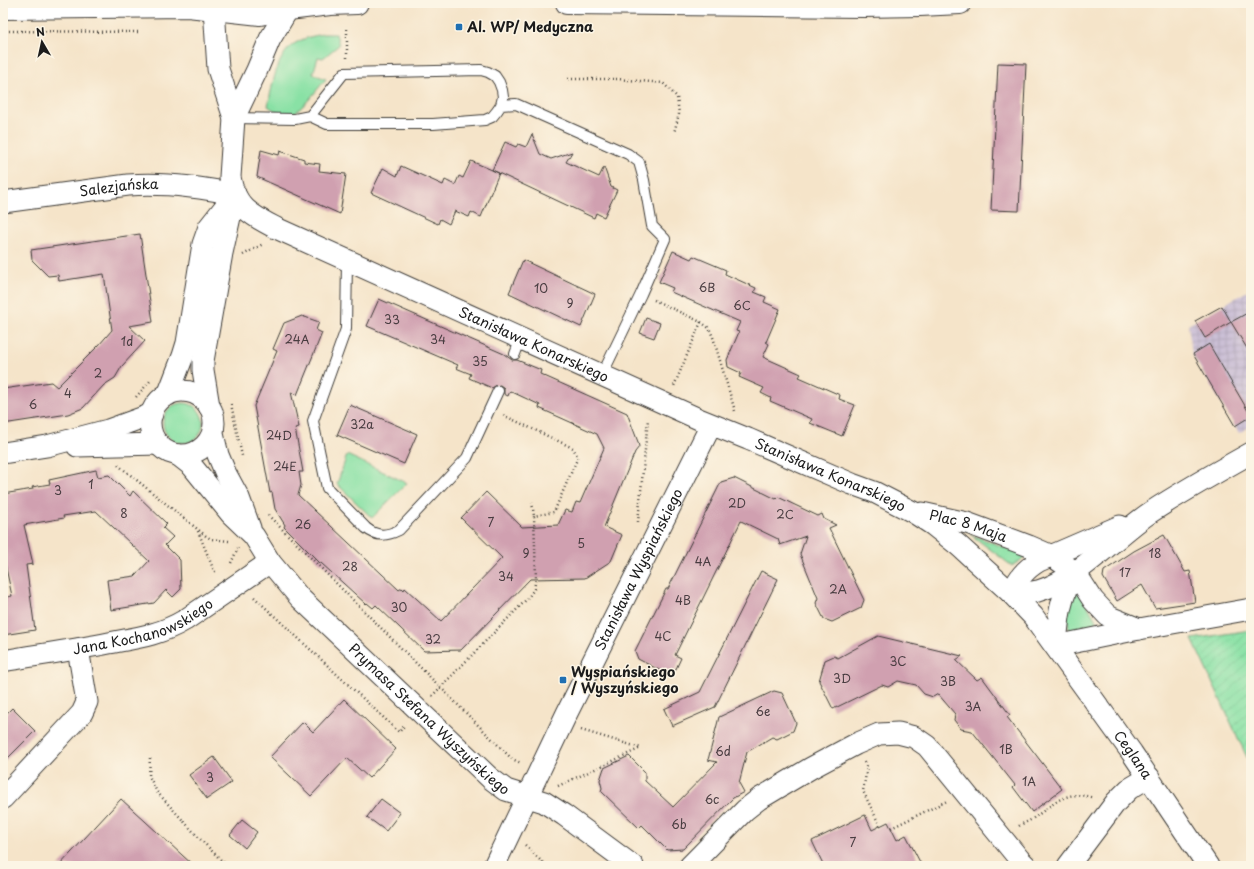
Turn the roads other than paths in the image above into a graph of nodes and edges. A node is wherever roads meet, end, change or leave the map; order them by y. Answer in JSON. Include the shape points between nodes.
{"nodes":[{"id":1,"x":357,"y":3,"type":"edge"},
{"id":2,"x":567,"y":3,"type":"edge"},
{"id":3,"x":960,"y":3,"type":"edge"},
{"id":4,"x":214,"y":5,"type":"edge"},
{"id":5,"x":290,"y":6,"type":"edge"},
{"id":6,"x":3,"y":8,"type":"edge"},
{"id":7,"x":501,"y":105,"type":"junction"},
{"id":8,"x":310,"y":116,"type":"junction"},
{"id":9,"x":234,"y":118,"type":"junction"},
{"id":10,"x":235,"y":194,"type":"junction"},
{"id":11,"x":3,"y":202,"type":"edge"},
{"id":12,"x":347,"y":260,"type":"junction"},
{"id":13,"x":602,"y":375,"type":"junction"},
{"id":14,"x":498,"y":391,"type":"dead end"},
{"id":15,"x":168,"y":395,"type":"junction"},
{"id":16,"x":209,"y":406,"type":"junction"},
{"id":17,"x":152,"y":414,"type":"junction"},
{"id":18,"x":711,"y":425,"type":"junction"},
{"id":19,"x":213,"y":434,"type":"junction"},
{"id":20,"x":159,"y":444,"type":"junction"},
{"id":21,"x":47,"y":446,"type":"junction"},
{"id":22,"x":3,"y":453,"type":"edge"},
{"id":23,"x":1251,"y":453,"type":"edge"},
{"id":24,"x":178,"y":455,"type":"junction"},
{"id":25,"x":913,"y":512,"type":"junction"},
{"id":26,"x":1150,"y":513,"type":"junction"},
{"id":27,"x":247,"y":539,"type":"junction"},
{"id":28,"x":1052,"y":556,"type":"junction"},
{"id":29,"x":270,"y":562,"type":"junction"},
{"id":30,"x":1075,"y":572,"type":"junction"},
{"id":31,"x":1011,"y":593,"type":"junction"},
{"id":32,"x":1251,"y":609,"type":"edge"},
{"id":33,"x":1139,"y":629,"type":"junction"},
{"id":34,"x":1056,"y":646,"type":"junction"},
{"id":35,"x":78,"y":649,"type":"junction"},
{"id":36,"x":3,"y":661,"type":"edge"},
{"id":37,"x":1149,"y":777,"type":"junction"},
{"id":38,"x":527,"y":797,"type":"junction"},
{"id":39,"x":3,"y":798,"type":"edge"},
{"id":40,"x":494,"y":866,"type":"edge"},
{"id":41,"x":633,"y":866,"type":"edge"},
{"id":42,"x":690,"y":866,"type":"edge"},
{"id":43,"x":1026,"y":866,"type":"edge"},
{"id":44,"x":1068,"y":866,"type":"edge"},
{"id":45,"x":1208,"y":866,"type":"edge"}],
"edges":[{"from":1,"to":5,"type":"main road"},
{"from":2,"to":3,"type":"main road","via":[[863,6]]},
{"from":4,"to":5,"type":"main road","via":[[242,13],[260,14]]},
{"from":4,"to":6,"type":"main road"},
{"from":4,"to":9,"type":"street","name":"Stanisława Konarskiego","via":[[218,70]]},
{"from":5,"to":9,"type":"street","name":"Stanisława Konarskiego","via":[[270,39]]},
{"from":7,"to":8,"type":"lane","via":[[485,120],[433,124],[326,124]]},
{"from":7,"to":8,"type":"lane","via":[[503,97],[499,82],[495,76],[481,70],[344,73]]},
{"from":7,"to":13,"type":"lane","via":[[516,104],[628,154],[639,162],[652,226],[665,239]]},
{"from":8,"to":9,"type":"lane","via":[[295,119]]},
{"from":9,"to":10,"type":"street","name":"Stanisława Konarskiego","via":[[230,171],[231,186]]},
{"from":10,"to":11,"type":"street","name":"Salezjańska","via":[[201,187],[147,184]]},
{"from":10,"to":12,"type":"street","name":"Stanisława Konarskiego","via":[[247,212],[256,218]]},
{"from":10,"to":15,"type":"street","via":[[209,227],[203,244],[187,343]]},
{"from":10,"to":16,"type":"street","via":[[203,361]]},
{"from":12,"to":13,"type":"street","name":"Stanisława Konarskiego","via":[[518,346]]},
{"from":12,"to":14,"type":"lane","via":[[346,329],[313,421],[327,488],[373,534],[391,534],[399,530],[467,458]]},
{"from":13,"to":18,"type":"street","name":"Stanisława Konarskiego"},
{"from":15,"to":16,"type":"street","via":[[181,391],[194,393]]},
{"from":15,"to":17,"type":"street","via":[[158,403]]},
{"from":16,"to":19,"type":"street","via":[[214,419]]},
{"from":17,"to":20,"type":"street","via":[[151,430]]},
{"from":17,"to":21,"type":"street","via":[[108,430]]},
{"from":18,"to":25,"type":"street","name":"Stanisława Konarskiego","via":[[874,492]]},
{"from":18,"to":38,"type":"street","name":"Stanisława Wyspiańskiego"},
{"from":19,"to":24,"type":"street","via":[[202,448]]},
{"from":19,"to":27,"type":"street","name":"Prymasa Stefana Wyszyńskiego","via":[[218,455],[239,498]]},
{"from":20,"to":21,"type":"street"},
{"from":20,"to":24,"type":"street"},
{"from":21,"to":22,"type":"street"},
{"from":23,"to":26,"type":"street"},
{"from":24,"to":27,"type":"street","name":"Prymasa Stefana Wyszyńskiego","via":[[192,466],[231,514]]},
{"from":25,"to":28,"type":"street","name":"Plac 8 Maja","via":[[967,523]]},
{"from":25,"to":31,"type":"street","name":"Plac 8 Maja","via":[[933,524]]},
{"from":26,"to":28,"type":"street"},
{"from":26,"to":30,"type":"street"},
{"from":27,"to":29,"type":"street","name":"Prymasa Stefana Wyszyńskiego"},
{"from":28,"to":30,"type":"street","name":"Plac 8 Maja"},
{"from":28,"to":31,"type":"street","via":[[1025,571]]},
{"from":29,"to":35,"type":"street","name":"Jana Kochanowskiego","via":[[229,580],[185,620],[170,629]]},
{"from":29,"to":38,"type":"street","name":"Prymasa Stefana Wyszyńskiego","via":[[315,613],[490,778],[506,790]]},
{"from":30,"to":31,"type":"street","via":[[1040,590]]},
{"from":30,"to":33,"type":"street","name":"Plac 8 Maja","via":[[1103,611],[1112,618]]},
{"from":30,"to":34,"type":"street","via":[[1067,585],[1060,606]]},
{"from":31,"to":34,"type":"street","name":"Plac 8 Maja"},
{"from":32,"to":33,"type":"street"},
{"from":33,"to":34,"type":"street"},
{"from":34,"to":37,"type":"street","name":"Ceglana"},
{"from":35,"to":36,"type":"street","name":"Jana Kochanowskiego"},
{"from":35,"to":39,"type":"street","via":[[87,702],[82,713]]},
{"from":37,"to":44,"type":"street","via":[[1129,789],[1120,798]]},
{"from":37,"to":45,"type":"street","name":"Ceglana"},
{"from":38,"to":40,"type":"street","name":"Stanisława Wyspiańskiego"},
{"from":38,"to":41,"type":"street","name":"Prymasa Stefana Wyszyńskiego","via":[[544,802],[564,815]]},
{"from":42,"to":43,"type":"street","via":[[745,810],[760,799],[856,744],[885,733],[914,737],[927,746]]}]}
